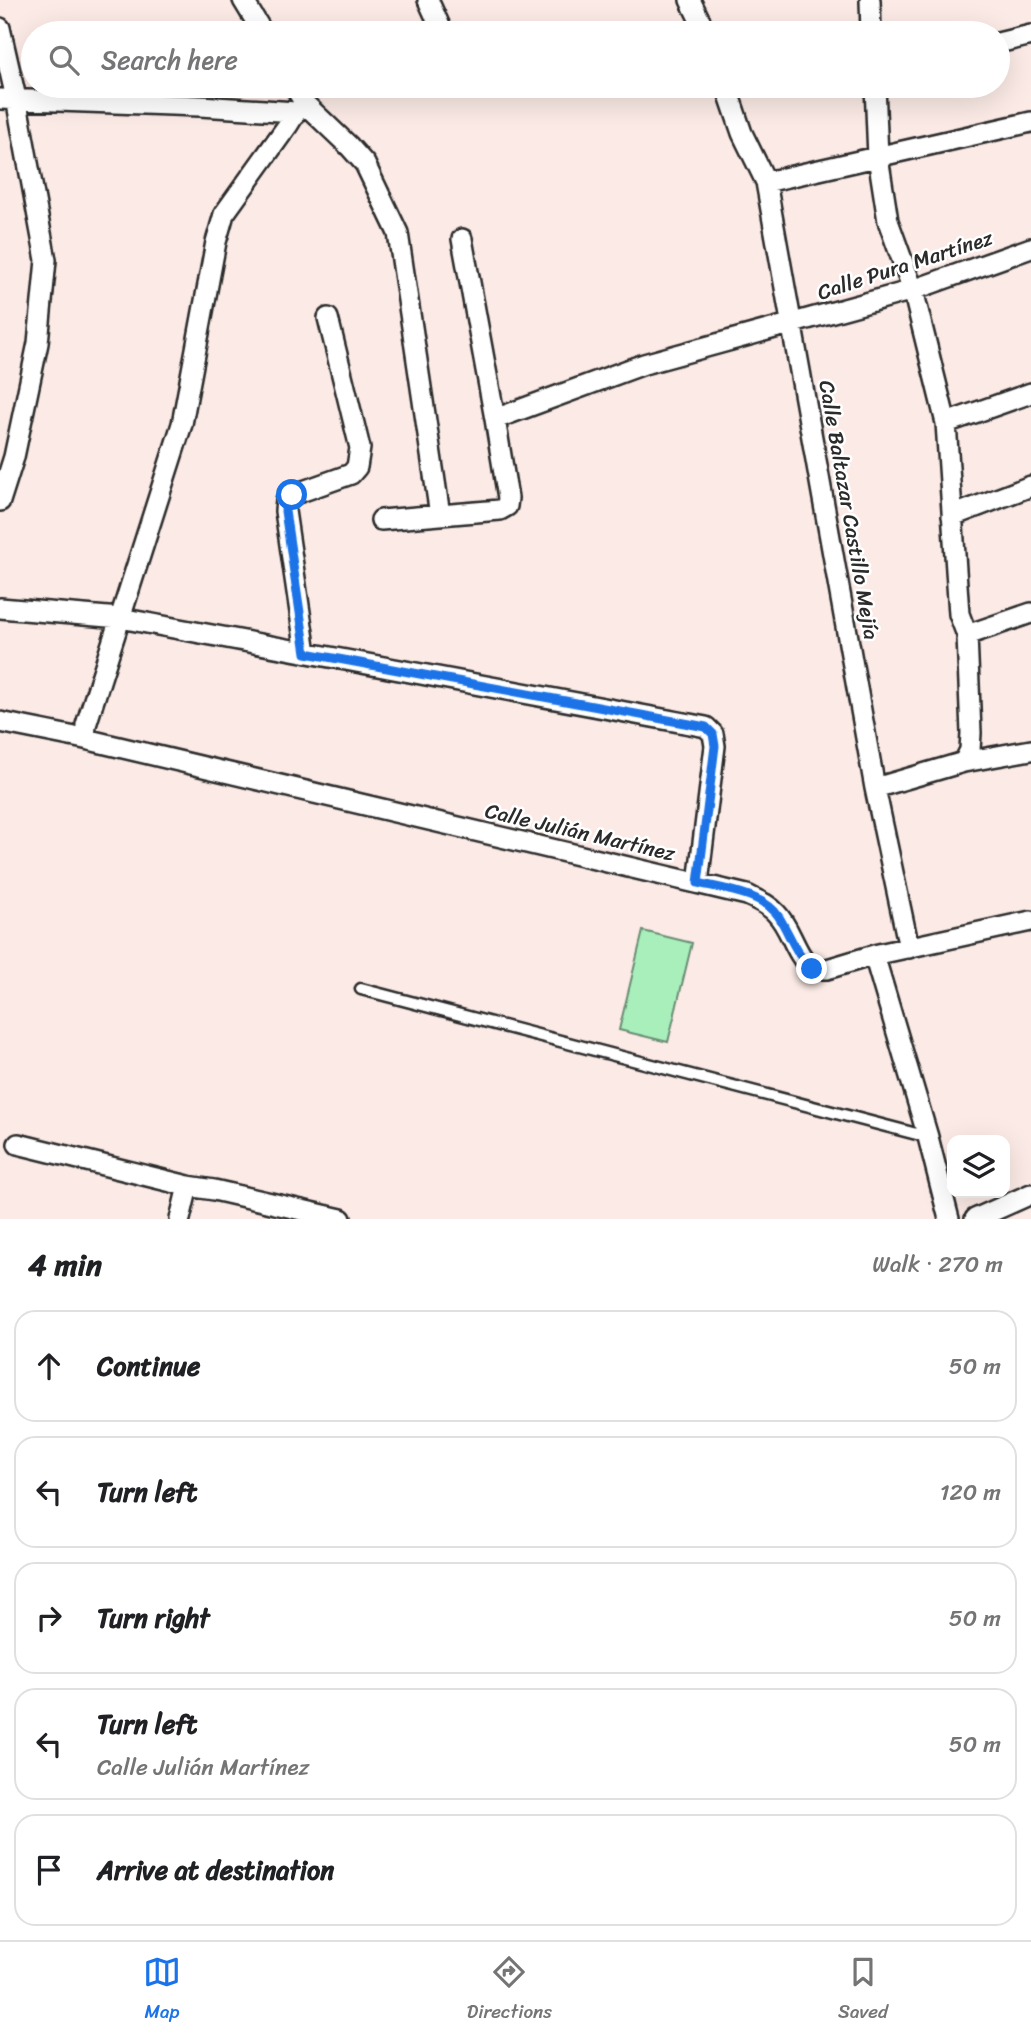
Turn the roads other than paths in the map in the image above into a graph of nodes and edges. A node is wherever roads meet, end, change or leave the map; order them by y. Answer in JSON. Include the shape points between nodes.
{"nodes":[{"id":1,"x":243,"y":0,"type":"edge"},
{"id":2,"x":428,"y":0,"type":"edge"},
{"id":3,"x":691,"y":0,"type":"edge"},
{"id":4,"x":870,"y":0,"type":"edge"},
{"id":5,"x":256,"y":21,"type":"edge"},
{"id":6,"x":438,"y":21,"type":"edge"},
{"id":7,"x":701,"y":21,"type":"edge"},
{"id":8,"x":871,"y":21,"type":"edge"},
{"id":9,"x":0,"y":28,"type":"edge"},
{"id":10,"x":1031,"y":34,"type":"edge"},
{"id":11,"x":1010,"y":40,"type":"edge"},
{"id":12,"x":298,"y":98,"type":"edge"},
{"id":13,"x":730,"y":98,"type":"edge"},
{"id":14,"x":876,"y":98,"type":"edge"},
{"id":15,"x":8,"y":99,"type":"edge"},
{"id":16,"x":301,"y":109,"type":"junction"},
{"id":17,"x":1031,"y":122,"type":"edge"},
{"id":18,"x":878,"y":157,"type":"junction"},
{"id":19,"x":766,"y":183,"type":"junction"},
{"id":20,"x":462,"y":239,"type":"dead end"},
{"id":21,"x":1031,"y":248,"type":"edge"},
{"id":22,"x":913,"y":290,"type":"junction"},
{"id":23,"x":328,"y":318,"type":"dead end"},
{"id":24,"x":792,"y":324,"type":"junction"},
{"id":25,"x":1031,"y":393,"type":"edge"},
{"id":26,"x":495,"y":419,"type":"junction"},
{"id":27,"x":946,"y":424,"type":"junction"},
{"id":28,"x":1031,"y":486,"type":"edge"},
{"id":29,"x":0,"y":501,"type":"edge"},
{"id":30,"x":440,"y":515,"type":"junction"},
{"id":31,"x":953,"y":516,"type":"junction"},
{"id":32,"x":381,"y":520,"type":"dead end"},
{"id":33,"x":0,"y":608,"type":"edge"},
{"id":34,"x":1031,"y":613,"type":"edge"},
{"id":35,"x":120,"y":618,"type":"junction"},
{"id":36,"x":967,"y":635,"type":"junction"},
{"id":37,"x":306,"y":653,"type":"junction"},
{"id":38,"x":0,"y":722,"type":"edge"},
{"id":39,"x":85,"y":740,"type":"junction"},
{"id":40,"x":1031,"y":750,"type":"edge"},
{"id":41,"x":964,"y":762,"type":"junction"},
{"id":42,"x":875,"y":788,"type":"junction"},
{"id":43,"x":698,"y":883,"type":"junction"},
{"id":44,"x":1031,"y":921,"type":"edge"},
{"id":45,"x":909,"y":948,"type":"junction"},
{"id":46,"x":874,"y":956,"type":"junction"},
{"id":47,"x":361,"y":989,"type":"dead end"},
{"id":48,"x":928,"y":1137,"type":"junction"},
{"id":49,"x":18,"y":1144,"type":"dead end"},
{"id":50,"x":188,"y":1186,"type":"junction"},
{"id":51,"x":1031,"y":1194,"type":"edge"},
{"id":52,"x":180,"y":1219,"type":"edge"},
{"id":53,"x":341,"y":1219,"type":"edge"},
{"id":54,"x":949,"y":1219,"type":"edge"},
{"id":55,"x":975,"y":1219,"type":"edge"}],
"edges":[{"from":1,"to":5,"type":"street"},
{"from":2,"to":6,"type":"street"},
{"from":3,"to":7,"type":"street"},
{"from":4,"to":8,"type":"street"},
{"from":9,"to":15,"type":"street"},
{"from":10,"to":11,"type":"street"},
{"from":12,"to":16,"type":"street"},
{"from":13,"to":19,"type":"street","name":"Calle Baltazar Castillo Mejía"},
{"from":14,"to":18,"type":"street"},
{"from":15,"to":16,"type":"street"},
{"from":15,"to":29,"type":"street","via":[[46,260],[38,343]]},
{"from":16,"to":30,"type":"street","via":[[365,164],[398,233]]},
{"from":16,"to":35,"type":"street","via":[[224,214],[182,424]]},
{"from":17,"to":18,"type":"street"},
{"from":18,"to":19,"type":"street"},
{"from":18,"to":22,"type":"street","via":[[888,222]]},
{"from":19,"to":24,"type":"street","name":"Calle Baltazar Castillo Mejía"},
{"from":20,"to":26,"type":"street"},
{"from":21,"to":22,"type":"street","name":"Calle Pura Martínez"},
{"from":22,"to":24,"type":"street","name":"Calle Pura Martínez"},
{"from":22,"to":27,"type":"street"},
{"from":23,"to":37,"type":"street","via":[[360,448],[351,474],[286,500]]},
{"from":24,"to":26,"type":"street","name":"Calle Pura Martínez","via":[[644,364]]},
{"from":24,"to":42,"type":"street","name":"Calle Baltazar Castillo Mejía"},
{"from":25,"to":27,"type":"street"},
{"from":26,"to":30,"type":"street","via":[[507,506]]},
{"from":27,"to":31,"type":"street"},
{"from":28,"to":31,"type":"street"},
{"from":30,"to":32,"type":"street"},
{"from":31,"to":36,"type":"street","via":[[959,614]]},
{"from":33,"to":35,"type":"street"},
{"from":34,"to":36,"type":"street"},
{"from":35,"to":37,"type":"street"},
{"from":35,"to":39,"type":"street"},
{"from":36,"to":41,"type":"street","via":[[971,733]]},
{"from":37,"to":43,"type":"street","via":[[706,727],[715,746]]},
{"from":38,"to":39,"type":"street","name":"Calle Julián Martínez"},
{"from":39,"to":43,"type":"street","name":"Calle Julián Martínez"},
{"from":40,"to":41,"type":"street"},
{"from":41,"to":42,"type":"street"},
{"from":42,"to":45,"type":"street","name":"Calle Baltazar Castillo Mejía"},
{"from":43,"to":46,"type":"street","name":"Calle Julián Martínez","via":[[765,904],[778,914],[812,969]]},
{"from":44,"to":45,"type":"street","name":"Calle Julián Martínez"},
{"from":45,"to":46,"type":"street","name":"Calle Julián Martínez"},
{"from":46,"to":48,"type":"street"},
{"from":47,"to":48,"type":"lane"},
{"from":48,"to":54,"type":"street"},
{"from":49,"to":50,"type":"street"},
{"from":50,"to":52,"type":"street"},
{"from":50,"to":53,"type":"street"},
{"from":51,"to":55,"type":"street"}]}
